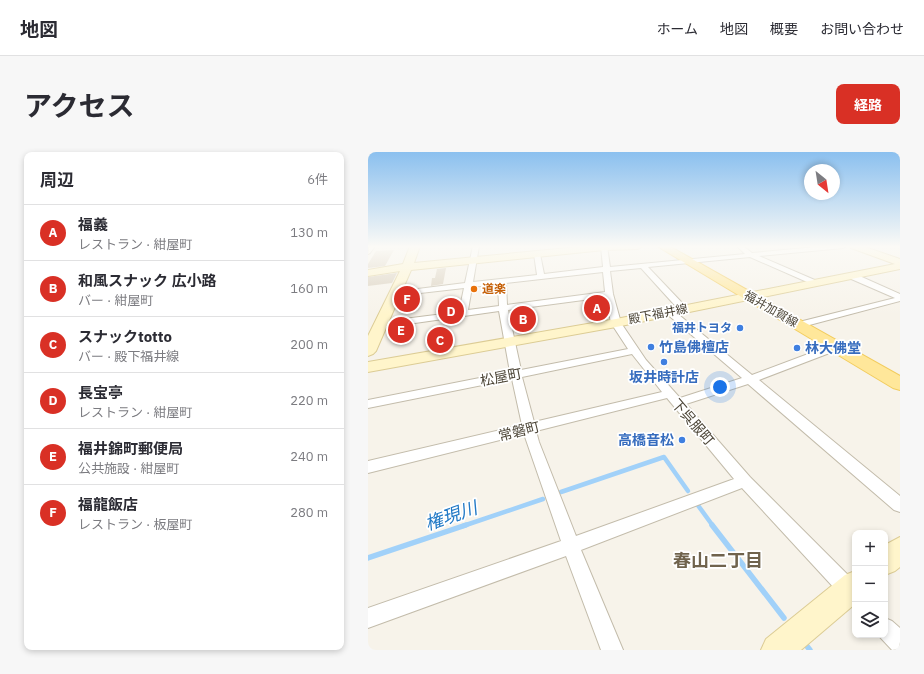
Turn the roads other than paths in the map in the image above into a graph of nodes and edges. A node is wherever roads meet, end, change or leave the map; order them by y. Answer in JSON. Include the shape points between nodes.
{"nodes":[{"id":1,"x":389,"y":269,"type":"edge"},
{"id":2,"x":405,"y":269,"type":"edge"},
{"id":3,"x":472,"y":269,"type":"edge"},
{"id":4,"x":540,"y":269,"type":"edge"},
{"id":5,"x":604,"y":269,"type":"edge"},
{"id":6,"x":606,"y":269,"type":"edge"},
{"id":7,"x":645,"y":269,"type":"edge"},
{"id":8,"x":702,"y":269,"type":"edge"},
{"id":9,"x":783,"y":269,"type":"edge"},
{"id":10,"x":884,"y":269,"type":"edge"},
{"id":11,"x":368,"y":273,"type":"edge"},
{"id":12,"x":852,"y":276,"type":"junction"},
{"id":13,"x":541,"y":277,"type":"junction"},
{"id":14,"x":502,"y":281,"type":"junction"},
{"id":15,"x":814,"y":283,"type":"junction"},
{"id":16,"x":469,"y":285,"type":"junction"},
{"id":17,"x":394,"y":294,"type":"junction"},
{"id":18,"x":609,"y":294,"type":"junction"},
{"id":19,"x":749,"y":296,"type":"junction"},
{"id":20,"x":900,"y":298,"type":"edge"},
{"id":21,"x":503,"y":308,"type":"junction"},
{"id":22,"x":683,"y":310,"type":"junction"},
{"id":23,"x":670,"y":312,"type":"junction"},
{"id":24,"x":463,"y":314,"type":"junction"},
{"id":25,"x":616,"y":323,"type":"junction"},
{"id":26,"x":798,"y":325,"type":"junction"},
{"id":27,"x":375,"y":328,"type":"edge"},
{"id":28,"x":508,"y":342,"type":"junction"},
{"id":29,"x":836,"y":347,"type":"junction"},
{"id":30,"x":368,"y":351,"type":"edge"},
{"id":31,"x":634,"y":351,"type":"junction"},
{"id":32,"x":368,"y":367,"type":"edge"},
{"id":33,"x":517,"y":374,"type":"junction"},
{"id":34,"x":751,"y":379,"type":"junction"},
{"id":35,"x":900,"y":384,"type":"edge"},
{"id":36,"x":673,"y":398,"type":"junction"},
{"id":37,"x":368,"y":404,"type":"edge"},
{"id":38,"x":529,"y":428,"type":"junction"},
{"id":39,"x":368,"y":467,"type":"edge"},
{"id":40,"x":745,"y":481,"type":"junction"},
{"id":41,"x":900,"y":505,"type":"edge"},
{"id":42,"x":571,"y":546,"type":"junction"},
{"id":43,"x":900,"y":550,"type":"edge"},
{"id":44,"x":888,"y":560,"type":"edge"},
{"id":45,"x":852,"y":589,"type":"edge"},
{"id":46,"x":852,"y":591,"type":"edge"},
{"id":47,"x":368,"y":618,"type":"edge"},
{"id":48,"x":888,"y":631,"type":"edge"},
{"id":49,"x":900,"y":643,"type":"edge"},
{"id":50,"x":612,"y":650,"type":"edge"},
{"id":51,"x":776,"y":650,"type":"edge"}],
"edges":[{"from":1,"to":11,"type":"street"},
{"from":2,"to":17,"type":"street"},
{"from":3,"to":16,"type":"street"},
{"from":4,"to":13,"type":"street"},
{"from":5,"to":13,"type":"street"},
{"from":6,"to":18,"type":"street","name":"下呉服町"},
{"from":7,"to":22,"type":"street"},
{"from":8,"to":19,"type":"main road","name":"福井加賀線"},
{"from":9,"to":15,"type":"street"},
{"from":10,"to":12,"type":"street","name":"殿下福井線"},
{"from":12,"to":15,"type":"street","name":"殿下福井線"},
{"from":12,"to":20,"type":"street"},
{"from":13,"to":14,"type":"street"},
{"from":14,"to":16,"type":"street"},
{"from":14,"to":21,"type":"street"},
{"from":15,"to":19,"type":"street","name":"殿下福井線"},
{"from":16,"to":17,"type":"street"},
{"from":16,"to":24,"type":"street"},
{"from":17,"to":27,"type":"street"},
{"from":18,"to":21,"type":"street"},
{"from":18,"to":25,"type":"street","name":"下呉服町"},
{"from":19,"to":22,"type":"street","name":"殿下福井線"},
{"from":19,"to":26,"type":"main road","name":"福井加賀線"},
{"from":20,"to":26,"type":"street"},
{"from":21,"to":24,"type":"street"},
{"from":21,"to":28,"type":"street"},
{"from":22,"to":23,"type":"street","name":"殿下福井線"},
{"from":23,"to":25,"type":"street","name":"殿下福井線"},
{"from":23,"to":34,"type":"street"},
{"from":24,"to":27,"type":"street"},
{"from":25,"to":28,"type":"street","name":"殿下福井線"},
{"from":25,"to":31,"type":"street","name":"下呉服町"},
{"from":26,"to":29,"type":"main road","name":"福井加賀線"},
{"from":27,"to":30,"type":"street"},
{"from":28,"to":32,"type":"street","name":"殿下福井線"},
{"from":28,"to":33,"type":"street"},
{"from":29,"to":34,"type":"street","name":"常磐町"},
{"from":29,"to":35,"type":"main road","name":"福井加賀線"},
{"from":31,"to":33,"type":"street","name":"松屋町"},
{"from":31,"to":36,"type":"street","name":"下呉服町"},
{"from":33,"to":37,"type":"street","name":"松屋町"},
{"from":33,"to":38,"type":"street"},
{"from":34,"to":36,"type":"street","name":"常磐町"},
{"from":34,"to":41,"type":"street"},
{"from":36,"to":38,"type":"street","name":"常磐町"},
{"from":36,"to":40,"type":"street","name":"下呉服町"},
{"from":38,"to":39,"type":"street","name":"常磐町"},
{"from":38,"to":42,"type":"street"},
{"from":40,"to":42,"type":"street","via":[[683,502]]},
{"from":40,"to":45,"type":"street","name":"下呉服町"},
{"from":42,"to":47,"type":"street"},
{"from":42,"to":50,"type":"street"},
{"from":43,"to":44,"type":"street"},
{"from":46,"to":51,"type":"street"},
{"from":48,"to":49,"type":"street"}]}
